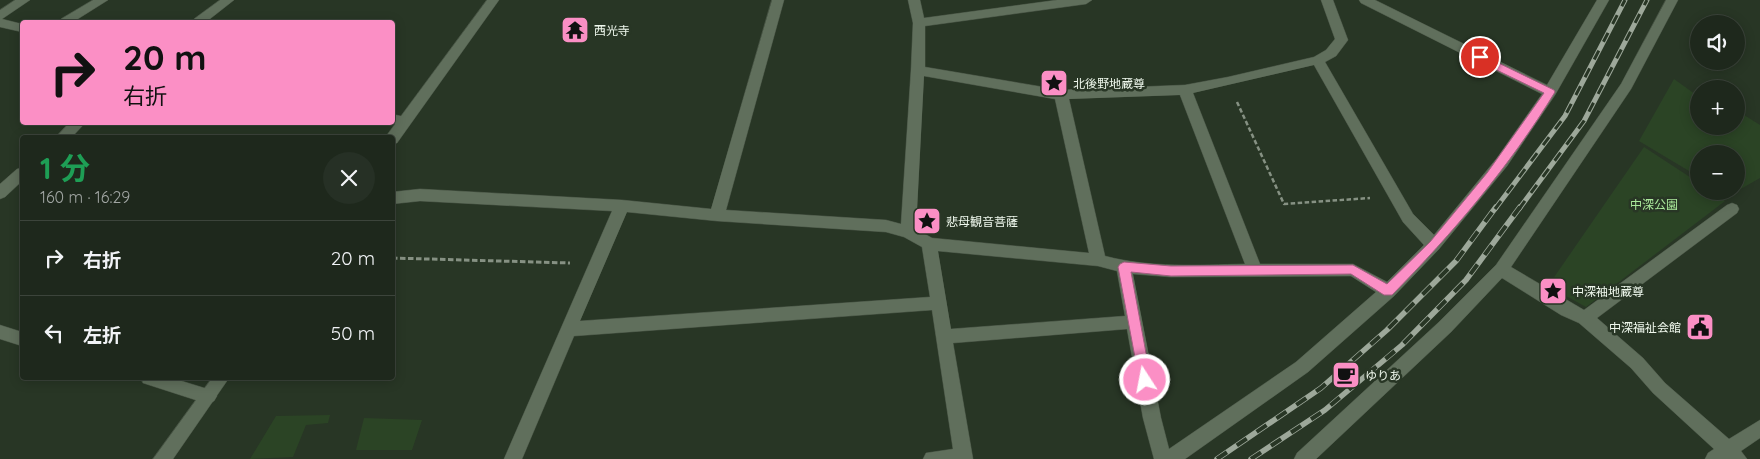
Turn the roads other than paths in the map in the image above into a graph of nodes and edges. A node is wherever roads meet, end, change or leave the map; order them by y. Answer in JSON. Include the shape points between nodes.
{"nodes":[{"id":1,"x":24,"y":0,"type":"edge"},
{"id":2,"x":102,"y":0,"type":"edge"},
{"id":3,"x":228,"y":0,"type":"edge"},
{"id":4,"x":493,"y":0,"type":"edge"},
{"id":5,"x":778,"y":0,"type":"edge"},
{"id":6,"x":914,"y":0,"type":"edge"},
{"id":7,"x":1086,"y":0,"type":"edge"},
{"id":8,"x":1327,"y":0,"type":"edge"},
{"id":9,"x":1365,"y":0,"type":"edge"},
{"id":10,"x":1603,"y":0,"type":"edge"},
{"id":11,"x":1672,"y":0,"type":"edge"},
{"id":12,"x":0,"y":16,"type":"edge"},
{"id":13,"x":68,"y":20,"type":"edge"},
{"id":14,"x":201,"y":20,"type":"edge"},
{"id":15,"x":0,"y":23,"type":"edge"},
{"id":16,"x":919,"y":24,"type":"junction"},
{"id":17,"x":20,"y":28,"type":"edge"},
{"id":18,"x":1318,"y":60,"type":"junction"},
{"id":19,"x":918,"y":70,"type":"junction"},
{"id":20,"x":1184,"y":90,"type":"junction"},
{"id":21,"x":1550,"y":92,"type":"junction"},
{"id":22,"x":1061,"y":95,"type":"junction"},
{"id":23,"x":398,"y":120,"type":"edge"},
{"id":24,"x":75,"y":125,"type":"edge"},
{"id":25,"x":65,"y":135,"type":"edge"},
{"id":26,"x":393,"y":135,"type":"edge"},
{"id":27,"x":20,"y":175,"type":"edge"},
{"id":28,"x":0,"y":194,"type":"edge"},
{"id":29,"x":395,"y":198,"type":"edge"},
{"id":30,"x":622,"y":206,"type":"junction"},
{"id":31,"x":1732,"y":208,"type":"dead end"},
{"id":32,"x":717,"y":215,"type":"junction"},
{"id":33,"x":908,"y":232,"type":"junction"},
{"id":34,"x":928,"y":244,"type":"junction"},
{"id":35,"x":1434,"y":245,"type":"junction"},
{"id":36,"x":1098,"y":260,"type":"junction"},
{"id":37,"x":1124,"y":267,"type":"junction"},
{"id":38,"x":1255,"y":270,"type":"junction"},
{"id":39,"x":1501,"y":270,"type":"junction"},
{"id":40,"x":1388,"y":291,"type":"junction"},
{"id":41,"x":938,"y":302,"type":"junction"},
{"id":42,"x":1585,"y":318,"type":"junction"},
{"id":43,"x":1133,"y":322,"type":"junction"},
{"id":44,"x":571,"y":329,"type":"junction"},
{"id":45,"x":0,"y":332,"type":"edge"},
{"id":46,"x":943,"y":337,"type":"junction"},
{"id":47,"x":20,"y":338,"type":"edge"},
{"id":48,"x":156,"y":380,"type":"edge"},
{"id":49,"x":220,"y":380,"type":"edge"},
{"id":50,"x":208,"y":396,"type":"junction"},
{"id":51,"x":1760,"y":428,"type":"edge"},
{"id":52,"x":1726,"y":456,"type":"edge"},
{"id":53,"x":963,"y":457,"type":"edge"},
{"id":54,"x":162,"y":459,"type":"edge"},
{"id":55,"x":514,"y":459,"type":"edge"},
{"id":56,"x":932,"y":459,"type":"edge"},
{"id":57,"x":1163,"y":459,"type":"edge"},
{"id":58,"x":1170,"y":459,"type":"edge"},
{"id":59,"x":1303,"y":459,"type":"edge"}],
"edges":[{"from":1,"to":12,"type":"street"},
{"from":2,"to":13,"type":"street"},
{"from":3,"to":14,"type":"street"},
{"from":4,"to":23,"type":"street"},
{"from":5,"to":32,"type":"street"},
{"from":6,"to":16,"type":"street"},
{"from":7,"to":16,"type":"street"},
{"from":8,"to":18,"type":"street","via":[[1342,40],[1331,53]]},
{"from":9,"to":21,"type":"street"},
{"from":10,"to":21,"type":"street"},
{"from":11,"to":39,"type":"street","via":[[1626,86]]},
{"from":15,"to":17,"type":"street"},
{"from":16,"to":19,"type":"street"},
{"from":18,"to":20,"type":"street"},
{"from":18,"to":35,"type":"street","via":[[1408,218]]},
{"from":19,"to":22,"type":"street"},
{"from":19,"to":33,"type":"street"},
{"from":20,"to":22,"type":"street"},
{"from":20,"to":38,"type":"street"},
{"from":21,"to":35,"type":"street","via":[[1502,162]]},
{"from":22,"to":36,"type":"street"},
{"from":23,"to":26,"type":"street"},
{"from":24,"to":25,"type":"street"},
{"from":27,"to":28,"type":"street"},
{"from":29,"to":30,"type":"street","via":[[420,195]]},
{"from":30,"to":32,"type":"street"},
{"from":30,"to":44,"type":"street"},
{"from":31,"to":42,"type":"street"},
{"from":32,"to":33,"type":"street","via":[[886,226]]},
{"from":33,"to":34,"type":"street"},
{"from":34,"to":36,"type":"street"},
{"from":34,"to":41,"type":"street"},
{"from":35,"to":40,"type":"street"},
{"from":36,"to":37,"type":"street"},
{"from":37,"to":38,"type":"street","via":[[1171,271]]},
{"from":37,"to":43,"type":"street"},
{"from":38,"to":40,"type":"street","via":[[1353,270]]},
{"from":39,"to":42,"type":"street"},
{"from":39,"to":59,"type":"street","via":[[1445,327]]},
{"from":40,"to":58,"type":"street","via":[[1302,367]]},
{"from":41,"to":44,"type":"street"},
{"from":41,"to":46,"type":"street"},
{"from":42,"to":52,"type":"street","via":[[1638,363]]},
{"from":43,"to":46,"type":"street"},
{"from":43,"to":57,"type":"street"},
{"from":44,"to":55,"type":"street"},
{"from":45,"to":47,"type":"street"},
{"from":46,"to":53,"type":"street"},
{"from":48,"to":50,"type":"street"},
{"from":49,"to":50,"type":"street"},
{"from":50,"to":54,"type":"street"},
{"from":51,"to":52,"type":"street"},
{"from":53,"to":56,"type":"street"}]}
